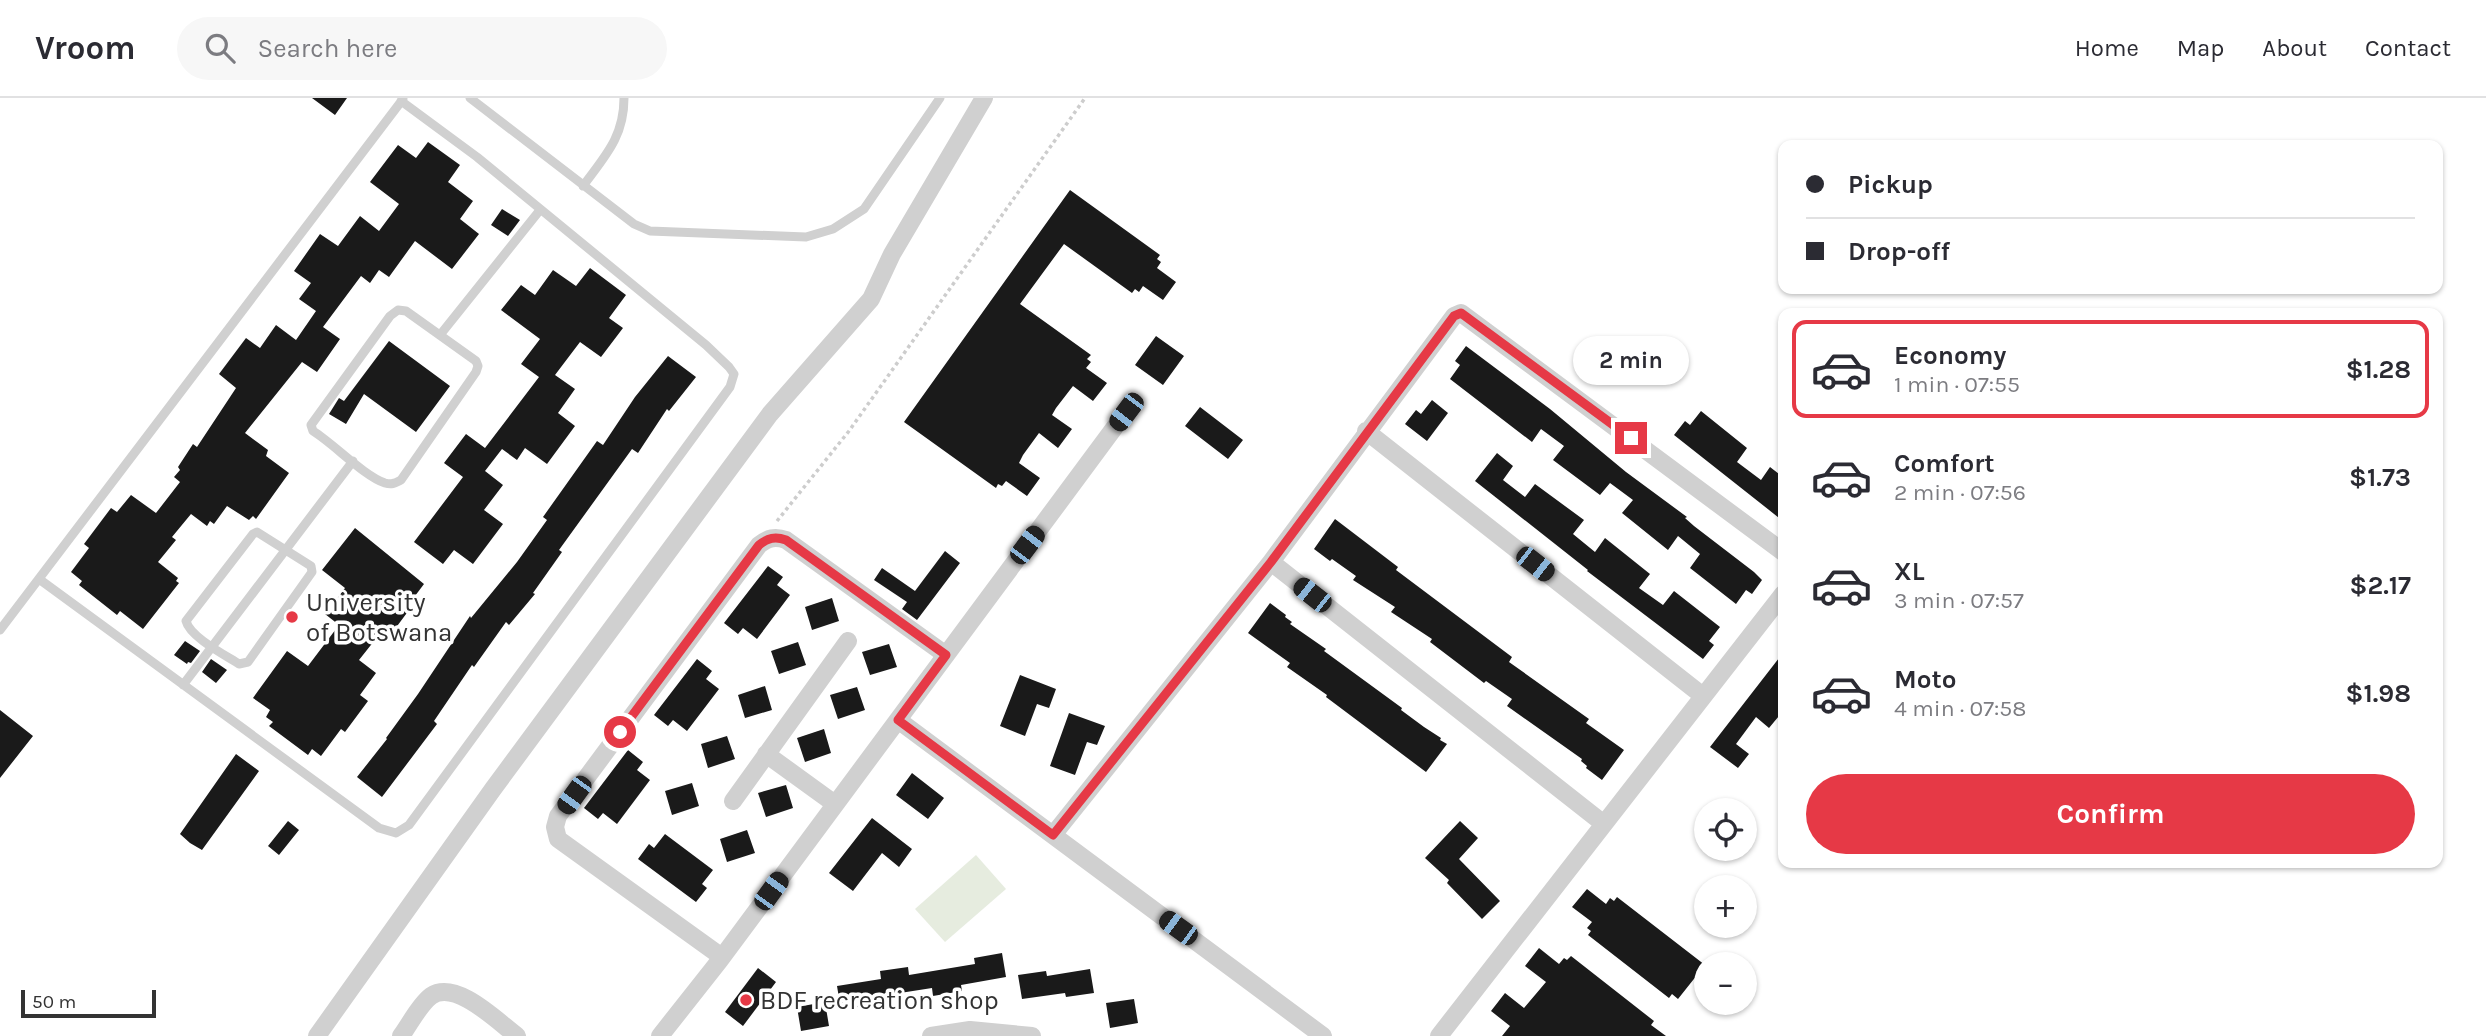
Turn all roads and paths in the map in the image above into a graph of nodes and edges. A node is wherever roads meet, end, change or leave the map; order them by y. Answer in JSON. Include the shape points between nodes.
{"nodes":[{"id":1,"x":470,"y":98,"type":"edge"},
{"id":2,"x":624,"y":98,"type":"edge"},
{"id":3,"x":940,"y":98,"type":"edge"},
{"id":4,"x":984,"y":98,"type":"edge"},
{"id":5,"x":1085,"y":98,"type":"edge"},
{"id":6,"x":403,"y":100,"type":"edge"},
{"id":7,"x":583,"y":186,"type":"junction"},
{"id":8,"x":540,"y":209,"type":"junction"},
{"id":9,"x":440,"y":335,"type":"junction"},
{"id":10,"x":1126,"y":412,"type":"dead end"},
{"id":11,"x":1366,"y":431,"type":"junction"},
{"id":12,"x":353,"y":461,"type":"junction"},
{"id":13,"x":759,"y":545,"type":"junction"},
{"id":14,"x":1778,"y":548,"type":"edge"},
{"id":15,"x":286,"y":549,"type":"junction"},
{"id":16,"x":1271,"y":562,"type":"junction"},
{"id":17,"x":38,"y":579,"type":"junction"},
{"id":18,"x":1778,"y":600,"type":"edge"},
{"id":19,"x":0,"y":630,"type":"edge"},
{"id":20,"x":848,"y":640,"type":"dead end"},
{"id":21,"x":212,"y":647,"type":"junction"},
{"id":22,"x":946,"y":655,"type":"junction"},
{"id":23,"x":183,"y":685,"type":"junction"},
{"id":24,"x":1703,"y":696,"type":"junction"},
{"id":25,"x":898,"y":720,"type":"junction"},
{"id":26,"x":766,"y":754,"type":"junction"},
{"id":27,"x":733,"y":801,"type":"dead end"},
{"id":28,"x":835,"y":804,"type":"junction"},
{"id":29,"x":1604,"y":824,"type":"junction"},
{"id":30,"x":1053,"y":835,"type":"junction"},
{"id":31,"x":722,"y":957,"type":"junction"},
{"id":32,"x":665,"y":1034,"type":"edge"},
{"id":33,"x":317,"y":1036,"type":"edge"},
{"id":34,"x":401,"y":1036,"type":"edge"},
{"id":35,"x":517,"y":1036,"type":"edge"},
{"id":36,"x":931,"y":1036,"type":"edge"},
{"id":37,"x":1032,"y":1036,"type":"edge"},
{"id":38,"x":1323,"y":1036,"type":"edge"},
{"id":39,"x":1439,"y":1036,"type":"edge"}],
"edges":[{"from":1,"to":7,"type":"lane"},
{"from":2,"to":7,"type":"lane","via":[[624,119],[614,142]]},
{"from":3,"to":7,"type":"lane","via":[[864,209],[833,229],[806,237],[650,231]]},
{"from":4,"to":33,"type":"street","via":[[892,254],[871,299],[770,414]]},
{"from":5,"to":13,"type":"path","via":[[849,431]]},
{"from":6,"to":8,"type":"lane"},
{"from":6,"to":17,"type":"lane"},
{"from":8,"to":9,"type":"lane"},
{"from":8,"to":23,"type":"lane","via":[[706,345],[729,367],[733,380],[409,825],[396,833],[379,828]]},
{"from":9,"to":12,"type":"lane","via":[[478,366],[401,480],[384,483]]},
{"from":9,"to":12,"type":"lane","via":[[398,310],[311,425],[313,432]]},
{"from":10,"to":22,"type":"street"},
{"from":11,"to":14,"type":"street","via":[[1454,316],[1461,313]]},
{"from":11,"to":16,"type":"street"},
{"from":11,"to":24,"type":"street"},
{"from":12,"to":15,"type":"lane"},
{"from":13,"to":22,"type":"street","via":[[773,537],[786,540]]},
{"from":13,"to":31,"type":"street","via":[[558,816],[555,827],[558,839]]},
{"from":15,"to":21,"type":"lane"},
{"from":15,"to":21,"type":"lane","via":[[253,534],[188,615],[187,626]]},
{"from":15,"to":21,"type":"lane","via":[[311,566],[312,572],[248,662],[239,664]]},
{"from":16,"to":29,"type":"street"},
{"from":16,"to":30,"type":"street"},
{"from":17,"to":19,"type":"lane"},
{"from":17,"to":23,"type":"lane"},
{"from":18,"to":24,"type":"street"},
{"from":20,"to":26,"type":"street"},
{"from":21,"to":23,"type":"lane"},
{"from":22,"to":25,"type":"street"},
{"from":24,"to":29,"type":"street"},
{"from":25,"to":28,"type":"street"},
{"from":25,"to":30,"type":"street"},
{"from":26,"to":27,"type":"street"},
{"from":26,"to":28,"type":"street"},
{"from":28,"to":31,"type":"street"},
{"from":29,"to":39,"type":"street"},
{"from":30,"to":38,"type":"street"},
{"from":31,"to":32,"type":"street"},
{"from":34,"to":35,"type":"street","via":[[430,997],[447,992],[462,995]]},
{"from":36,"to":37,"type":"street","via":[[970,1030]]}]}
